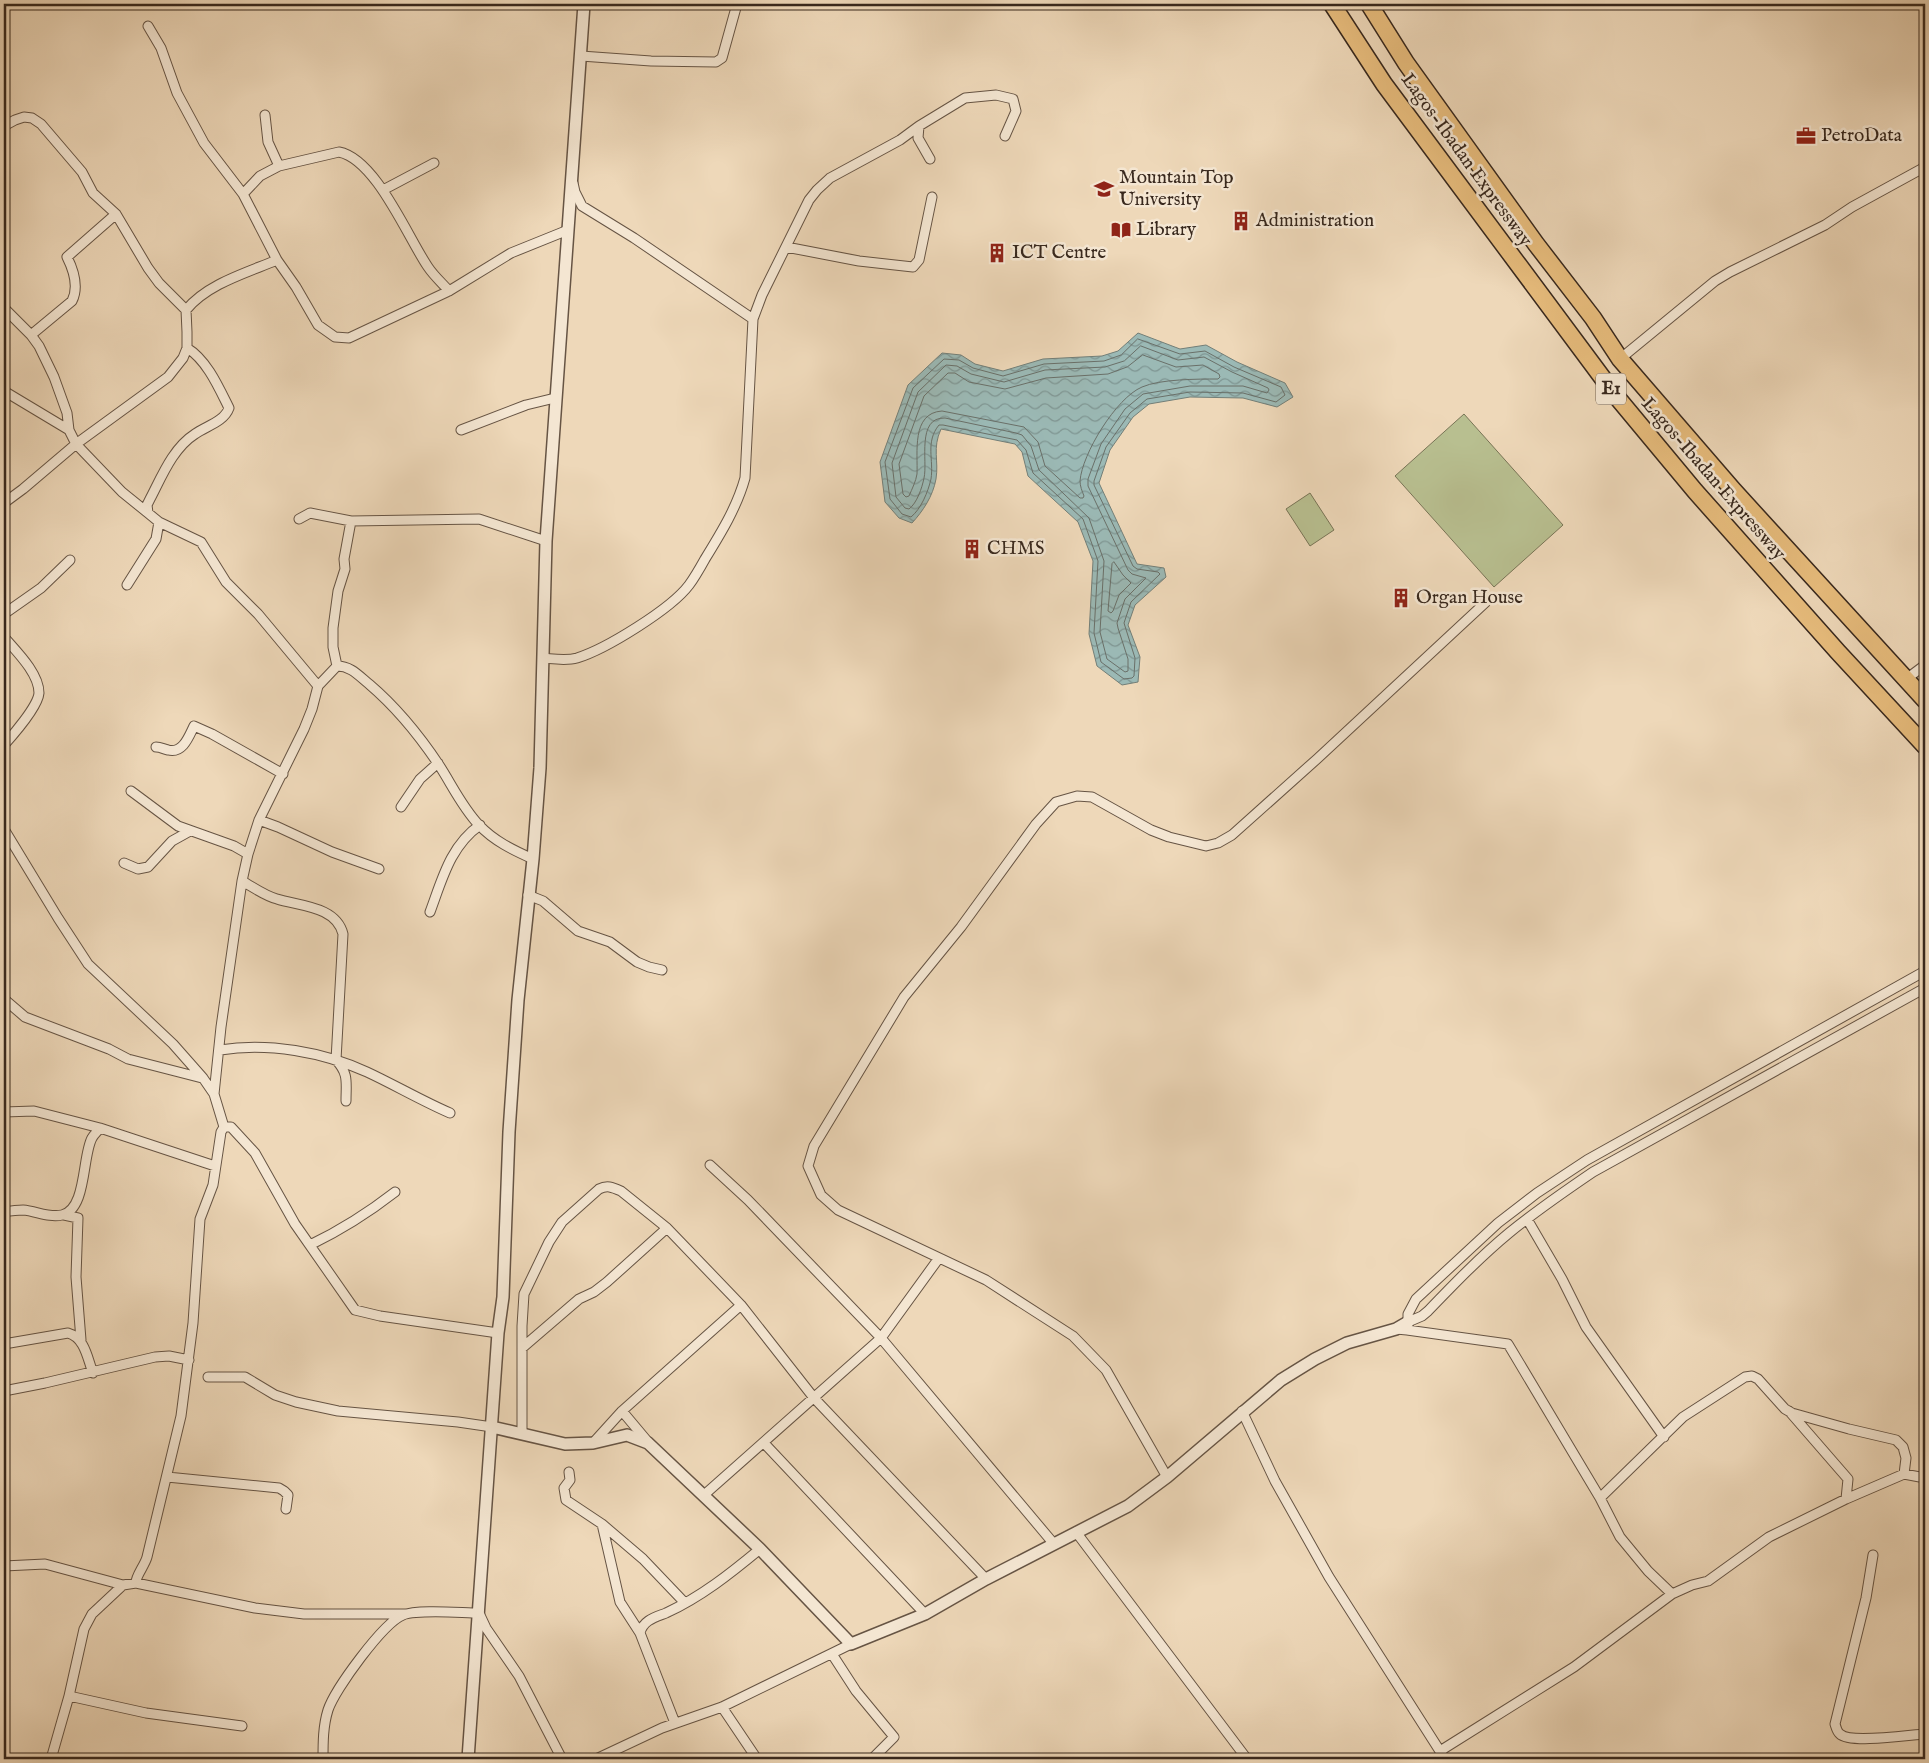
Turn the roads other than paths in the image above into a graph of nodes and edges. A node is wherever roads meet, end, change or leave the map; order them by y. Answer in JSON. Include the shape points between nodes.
{"nodes":[{"id":1,"x":584,"y":4,"type":"edge"},
{"id":2,"x":737,"y":4,"type":"edge"},
{"id":3,"x":1332,"y":4,"type":"edge"},
{"id":4,"x":1369,"y":4,"type":"edge"},
{"id":5,"x":148,"y":26,"type":"dead end"},
{"id":6,"x":581,"y":56,"type":"junction"},
{"id":7,"x":265,"y":115,"type":"dead end"},
{"id":8,"x":4,"y":126,"type":"edge"},
{"id":9,"x":919,"y":126,"type":"junction"},
{"id":10,"x":1005,"y":136,"type":"dead end"},
{"id":11,"x":930,"y":159,"type":"dead end"},
{"id":12,"x":434,"y":163,"type":"dead end"},
{"id":13,"x":279,"y":166,"type":"junction"},
{"id":14,"x":1925,"y":167,"type":"edge"},
{"id":15,"x":572,"y":178,"type":"junction"},
{"id":16,"x":383,"y":190,"type":"junction"},
{"id":17,"x":243,"y":194,"type":"junction"},
{"id":18,"x":932,"y":197,"type":"dead end"},
{"id":19,"x":116,"y":214,"type":"junction"},
{"id":20,"x":568,"y":230,"type":"junction"},
{"id":21,"x":786,"y":247,"type":"junction"},
{"id":22,"x":277,"y":260,"type":"junction"},
{"id":23,"x":449,"y":290,"type":"junction"},
{"id":24,"x":189,"y":307,"type":"junction"},
{"id":25,"x":4,"y":308,"type":"edge"},
{"id":26,"x":753,"y":318,"type":"junction"},
{"id":27,"x":31,"y":335,"type":"junction"},
{"id":28,"x":187,"y":348,"type":"junction"},
{"id":29,"x":1620,"y":359,"type":"junction"},
{"id":30,"x":4,"y":391,"type":"edge"},
{"id":31,"x":555,"y":398,"type":"junction"},
{"id":32,"x":69,"y":430,"type":"junction"},
{"id":33,"x":461,"y":430,"type":"dead end"},
{"id":34,"x":76,"y":444,"type":"junction"},
{"id":35,"x":4,"y":503,"type":"edge"},
{"id":36,"x":148,"y":513,"type":"junction"},
{"id":37,"x":299,"y":519,"type":"dead end"},
{"id":38,"x":351,"y":521,"type":"junction"},
{"id":39,"x":159,"y":522,"type":"junction"},
{"id":40,"x":546,"y":541,"type":"junction"},
{"id":41,"x":70,"y":560,"type":"dead end"},
{"id":42,"x":127,"y":585,"type":"dead end"},
{"id":43,"x":1486,"y":602,"type":"dead end"},
{"id":44,"x":4,"y":614,"type":"edge"},
{"id":45,"x":4,"y":637,"type":"edge"},
{"id":46,"x":543,"y":658,"type":"junction"},
{"id":47,"x":1925,"y":665,"type":"edge"},
{"id":48,"x":338,"y":666,"type":"junction"},
{"id":49,"x":1905,"y":680,"type":"junction"},
{"id":50,"x":318,"y":686,"type":"junction"},
{"id":51,"x":1925,"y":700,"type":"edge"},
{"id":52,"x":4,"y":745,"type":"edge"},
{"id":53,"x":1925,"y":746,"type":"edge"},
{"id":54,"x":156,"y":747,"type":"dead end"},
{"id":55,"x":438,"y":763,"type":"junction"},
{"id":56,"x":283,"y":774,"type":"junction"},
{"id":57,"x":131,"y":790,"type":"dead end"},
{"id":58,"x":401,"y":807,"type":"dead end"},
{"id":59,"x":259,"y":820,"type":"junction"},
{"id":60,"x":480,"y":825,"type":"junction"},
{"id":61,"x":4,"y":829,"type":"edge"},
{"id":62,"x":190,"y":831,"type":"junction"},
{"id":63,"x":248,"y":854,"type":"junction"},
{"id":64,"x":533,"y":859,"type":"junction"},
{"id":65,"x":124,"y":863,"type":"dead end"},
{"id":66,"x":379,"y":869,"type":"dead end"},
{"id":67,"x":242,"y":881,"type":"junction"},
{"id":68,"x":528,"y":895,"type":"junction"},
{"id":69,"x":430,"y":912,"type":"dead end"},
{"id":70,"x":662,"y":970,"type":"dead end"},
{"id":71,"x":1925,"y":971,"type":"edge"},
{"id":72,"x":1925,"y":988,"type":"edge"},
{"id":73,"x":4,"y":999,"type":"edge"},
{"id":74,"x":220,"y":1050,"type":"junction"},
{"id":75,"x":336,"y":1060,"type":"junction"},
{"id":76,"x":203,"y":1078,"type":"junction"},
{"id":77,"x":214,"y":1094,"type":"junction"},
{"id":78,"x":346,"y":1100,"type":"dead end"},
{"id":79,"x":4,"y":1112,"type":"edge"},
{"id":80,"x":450,"y":1113,"type":"dead end"},
{"id":81,"x":224,"y":1127,"type":"junction"},
{"id":82,"x":100,"y":1128,"type":"junction"},
{"id":83,"x":710,"y":1165,"type":"dead end"},
{"id":84,"x":216,"y":1166,"type":"junction"},
{"id":85,"x":395,"y":1192,"type":"dead end"},
{"id":86,"x":4,"y":1212,"type":"edge"},
{"id":87,"x":64,"y":1215,"type":"junction"},
{"id":88,"x":1527,"y":1219,"type":"junction"},
{"id":89,"x":667,"y":1228,"type":"junction"},
{"id":90,"x":310,"y":1245,"type":"junction"},
{"id":91,"x":939,"y":1258,"type":"junction"},
{"id":92,"x":741,"y":1305,"type":"junction"},
{"id":93,"x":1408,"y":1322,"type":"junction"},
{"id":94,"x":1396,"y":1329,"type":"junction"},
{"id":95,"x":498,"y":1333,"type":"junction"},
{"id":96,"x":881,"y":1338,"type":"junction"},
{"id":97,"x":81,"y":1340,"type":"junction"},
{"id":98,"x":4,"y":1344,"type":"edge"},
{"id":99,"x":522,"y":1348,"type":"junction"},
{"id":100,"x":189,"y":1360,"type":"junction"},
{"id":101,"x":93,"y":1372,"type":"junction"},
{"id":102,"x":208,"y":1377,"type":"dead end"},
{"id":103,"x":4,"y":1390,"type":"edge"},
{"id":104,"x":814,"y":1398,"type":"junction"},
{"id":105,"x":622,"y":1411,"type":"junction"},
{"id":106,"x":1242,"y":1411,"type":"junction"},
{"id":107,"x":1789,"y":1411,"type":"junction"},
{"id":108,"x":492,"y":1426,"type":"junction"},
{"id":109,"x":522,"y":1434,"type":"junction"},
{"id":110,"x":1664,"y":1437,"type":"junction"},
{"id":111,"x":592,"y":1443,"type":"junction"},
{"id":112,"x":648,"y":1443,"type":"junction"},
{"id":113,"x":764,"y":1443,"type":"junction"},
{"id":114,"x":569,"y":1472,"type":"dead end"},
{"id":115,"x":1904,"y":1474,"type":"junction"},
{"id":116,"x":167,"y":1477,"type":"junction"},
{"id":117,"x":1167,"y":1477,"type":"junction"},
{"id":118,"x":1925,"y":1478,"type":"edge"},
{"id":119,"x":704,"y":1495,"type":"junction"},
{"id":120,"x":1600,"y":1498,"type":"junction"},
{"id":121,"x":1846,"y":1499,"type":"junction"},
{"id":122,"x":286,"y":1509,"type":"dead end"},
{"id":123,"x":602,"y":1524,"type":"junction"},
{"id":124,"x":1076,"y":1532,"type":"junction"},
{"id":125,"x":1054,"y":1544,"type":"junction"},
{"id":126,"x":760,"y":1549,"type":"junction"},
{"id":127,"x":1873,"y":1555,"type":"dead end"},
{"id":128,"x":4,"y":1566,"type":"edge"},
{"id":129,"x":986,"y":1579,"type":"junction"},
{"id":130,"x":136,"y":1583,"type":"junction"},
{"id":131,"x":123,"y":1585,"type":"junction"},
{"id":132,"x":1672,"y":1594,"type":"junction"},
{"id":133,"x":685,"y":1603,"type":"junction"},
{"id":134,"x":479,"y":1613,"type":"junction"},
{"id":135,"x":405,"y":1614,"type":"junction"},
{"id":136,"x":925,"y":1614,"type":"junction"},
{"id":137,"x":640,"y":1632,"type":"junction"},
{"id":138,"x":850,"y":1644,"type":"junction"},
{"id":139,"x":832,"y":1654,"type":"junction"},
{"id":140,"x":69,"y":1696,"type":"junction"},
{"id":141,"x":722,"y":1707,"type":"junction"},
{"id":142,"x":675,"y":1723,"type":"junction"},
{"id":143,"x":242,"y":1726,"type":"dead end"},
{"id":144,"x":1925,"y":1734,"type":"edge"},
{"id":145,"x":1440,"y":1751,"type":"junction"},
{"id":146,"x":874,"y":1757,"type":"dead end"},
{"id":147,"x":51,"y":1759,"type":"edge"},
{"id":148,"x":322,"y":1759,"type":"edge"},
{"id":149,"x":468,"y":1759,"type":"edge"},
{"id":150,"x":562,"y":1759,"type":"edge"},
{"id":151,"x":596,"y":1759,"type":"edge"},
{"id":152,"x":758,"y":1759,"type":"edge"},
{"id":153,"x":1247,"y":1759,"type":"edge"},
{"id":154,"x":1445,"y":1759,"type":"edge"}],
"edges":[{"from":1,"to":6,"type":"street"},
{"from":2,"to":6,"type":"street","via":[[722,58],[716,62]]},
{"from":3,"to":53,"type":"highway","name":"Lagos-Ibadan Expressway","number":"E1","via":[[1384,84],[1616,396],[1695,491]]},
{"from":4,"to":29,"type":"highway","name":"Lagos-Ibadan Expressway","number":"E1","via":[[1406,63]]},
{"from":5,"to":17,"type":"street","via":[[161,48],[177,93],[204,143]]},
{"from":6,"to":15,"type":"street"},
{"from":7,"to":13,"type":"street","via":[[268,142]]},
{"from":8,"to":19,"type":"street","via":[[24,117],[41,124],[82,172],[93,193]]},
{"from":9,"to":10,"type":"street","via":[[965,98],[996,95],[1013,99],[1016,111]]},
{"from":9,"to":11,"type":"street","via":[[918,138]]},
{"from":9,"to":21,"type":"street","via":[[900,140],[830,178],[809,200]]},
{"from":12,"to":16,"type":"street"},
{"from":13,"to":16,"type":"street","via":[[339,152],[348,153]]},
{"from":13,"to":17,"type":"street","via":[[260,176]]},
{"from":14,"to":29,"type":"street","via":[[1825,225],[1715,281]]},
{"from":15,"to":20,"type":"street"},
{"from":15,"to":26,"type":"street","via":[[582,206]]},
{"from":16,"to":23,"type":"street","via":[[429,268]]},
{"from":17,"to":22,"type":"street"},
{"from":18,"to":21,"type":"street","via":[[919,260],[913,267]]},
{"from":19,"to":24,"type":"street","via":[[148,268],[173,298]]},
{"from":19,"to":27,"type":"street","via":[[68,257],[74,271],[75,295]]},
{"from":20,"to":23,"type":"street","via":[[511,253]]},
{"from":20,"to":31,"type":"street"},
{"from":21,"to":26,"type":"street"},
{"from":22,"to":23,"type":"street","via":[[318,325],[335,337],[349,338]]},
{"from":22,"to":24,"type":"street","via":[[200,295]]},
{"from":24,"to":28,"type":"street"},
{"from":25,"to":27,"type":"street"},
{"from":26,"to":46,"type":"street","via":[[745,478],[739,497],[688,586],[672,602],[639,625],[578,658]]},
{"from":27,"to":32,"type":"street","via":[[54,377],[67,413]]},
{"from":28,"to":34,"type":"street","via":[[168,377]]},
{"from":28,"to":36,"type":"street","via":[[200,358],[229,408],[216,423],[184,442],[150,499]]},
{"from":29,"to":49,"type":"highway","name":"Lagos-Ibadan Expressway","number":"E1"},
{"from":30,"to":32,"type":"street"},
{"from":31,"to":33,"type":"street","via":[[526,405]]},
{"from":31,"to":40,"type":"street"},
{"from":32,"to":34,"type":"street"},
{"from":34,"to":35,"type":"street"},
{"from":34,"to":36,"type":"street","via":[[122,492]]},
{"from":36,"to":39,"type":"street"},
{"from":37,"to":38,"type":"street","via":[[310,513]]},
{"from":38,"to":40,"type":"street","via":[[479,518]]},
{"from":38,"to":48,"type":"street","via":[[333,628],[333,648]]},
{"from":39,"to":42,"type":"street","via":[[156,539]]},
{"from":39,"to":50,"type":"street","via":[[201,542],[226,582],[258,614]]},
{"from":40,"to":46,"type":"street"},
{"from":41,"to":44,"type":"street","via":[[41,588]]},
{"from":43,"to":91,"type":"street","via":[[1317,759],[1232,835],[1218,843],[1206,846],[1169,837],[1092,797],[1077,796],[1056,802],[1046,811],[904,998],[814,1146],[808,1166],[821,1195],[838,1210]]},
{"from":45,"to":52,"type":"street","via":[[26,662],[38,683],[39,695],[22,724]]},
{"from":46,"to":64,"type":"street"},
{"from":47,"to":49,"type":"street"},
{"from":48,"to":50,"type":"street"},
{"from":48,"to":55,"type":"street","via":[[351,668],[375,689],[408,722]]},
{"from":49,"to":51,"type":"highway","name":"Lagos-Ibadan Expressway","number":"E1"},
{"from":50,"to":56,"type":"street","via":[[312,709]]},
{"from":54,"to":56,"type":"street","via":[[169,751],[181,748],[194,726]]},
{"from":55,"to":58,"type":"street","via":[[420,779]]},
{"from":55,"to":60,"type":"street","via":[[468,812]]},
{"from":56,"to":59,"type":"street"},
{"from":57,"to":62,"type":"street","via":[[178,826]]},
{"from":59,"to":63,"type":"street"},
{"from":59,"to":66,"type":"street"},
{"from":60,"to":64,"type":"street","via":[[507,847]]},
{"from":60,"to":69,"type":"street","via":[[458,846]]},
{"from":61,"to":76,"type":"street","via":[[88,964],[173,1044]]},
{"from":62,"to":63,"type":"street"},
{"from":62,"to":65,"type":"street","via":[[172,841],[148,867],[138,869]]},
{"from":63,"to":67,"type":"street"},
{"from":64,"to":68,"type":"street"},
{"from":67,"to":74,"type":"street"},
{"from":67,"to":75,"type":"street","via":[[275,899],[321,911],[340,925],[343,934]]},
{"from":68,"to":70,"type":"street","via":[[543,901],[578,931],[610,942],[637,962]]},
{"from":68,"to":95,"type":"street","via":[[518,1000],[503,1297]]},
{"from":71,"to":93,"type":"street","via":[[1587,1160],[1542,1190],[1498,1223],[1416,1299],[1408,1314]]},
{"from":72,"to":88,"type":"street","via":[[1594,1172]]},
{"from":73,"to":76,"type":"street","via":[[26,1017],[128,1059]]},
{"from":74,"to":75,"type":"street","via":[[268,1048]]},
{"from":74,"to":77,"type":"street"},
{"from":75,"to":78,"type":"street","via":[[346,1076]]},
{"from":75,"to":80,"type":"street"},
{"from":76,"to":77,"type":"street"},
{"from":77,"to":81,"type":"street"},
{"from":79,"to":82,"type":"street","via":[[34,1111]]},
{"from":81,"to":84,"type":"street"},
{"from":81,"to":90,"type":"street","via":[[231,1127],[255,1153]]},
{"from":82,"to":84,"type":"street"},
{"from":82,"to":87,"type":"street","via":[[92,1138],[80,1190],[70,1211]]},
{"from":83,"to":96,"type":"street"},
{"from":84,"to":100,"type":"street","via":[[213,1185],[200,1219]]},
{"from":85,"to":90,"type":"street","via":[[347,1226]]},
{"from":86,"to":87,"type":"street","via":[[23,1210]]},
{"from":87,"to":97,"type":"street","via":[[78,1218],[76,1277]]},
{"from":88,"to":93,"type":"street","via":[[1470,1268],[1428,1311]]},
{"from":88,"to":110,"type":"street","via":[[1586,1327]]},
{"from":89,"to":92,"type":"street"},
{"from":89,"to":99,"type":"street","via":[[607,1282],[579,1299]]},
{"from":89,"to":99,"type":"street","via":[[612,1187],[599,1189],[581,1203],[562,1222],[549,1242],[524,1294]]},
{"from":90,"to":95,"type":"street","via":[[358,1311]]},
{"from":91,"to":96,"type":"street"},
{"from":91,"to":117,"type":"street","via":[[986,1280],[1081,1343],[1106,1370]]},
{"from":92,"to":104,"type":"street"},
{"from":92,"to":105,"type":"street"},
{"from":93,"to":94,"type":"street"},
{"from":94,"to":106,"type":"street","via":[[1347,1344],[1315,1359],[1281,1380]]},
{"from":94,"to":120,"type":"street","via":[[1508,1344]]},
{"from":95,"to":108,"type":"street"},
{"from":96,"to":104,"type":"street"},
{"from":96,"to":125,"type":"street"},
{"from":97,"to":98,"type":"street","via":[[68,1333]]},
{"from":97,"to":101,"type":"street"},
{"from":99,"to":109,"type":"street"},
{"from":100,"to":101,"type":"street","via":[[155,1357]]},
{"from":100,"to":116,"type":"street"},
{"from":101,"to":103,"type":"street"},
{"from":102,"to":108,"type":"street","via":[[245,1377],[296,1402],[338,1411]]},
{"from":104,"to":113,"type":"street"},
{"from":104,"to":129,"type":"street"},
{"from":105,"to":111,"type":"street"},
{"from":105,"to":112,"type":"street"},
{"from":106,"to":117,"type":"street"},
{"from":106,"to":145,"type":"street","via":[[1275,1481],[1329,1577]]},
{"from":107,"to":110,"type":"street","via":[[1758,1379],[1745,1377],[1683,1417]]},
{"from":107,"to":115,"type":"street","via":[[1896,1440],[1904,1447]]},
{"from":107,"to":121,"type":"street","via":[[1848,1479]]},
{"from":108,"to":109,"type":"street"},
{"from":108,"to":134,"type":"street"},
{"from":109,"to":111,"type":"street","via":[[565,1444]]},
{"from":110,"to":120,"type":"street"},
{"from":111,"to":112,"type":"street","via":[[627,1435]]},
{"from":112,"to":119,"type":"street"},
{"from":113,"to":119,"type":"street"},
{"from":113,"to":136,"type":"street"},
{"from":114,"to":123,"type":"street","via":[[570,1480],[564,1488],[566,1500]]},
{"from":115,"to":118,"type":"street"},
{"from":115,"to":121,"type":"street"},
{"from":116,"to":122,"type":"street","via":[[279,1488],[288,1496]]},
{"from":116,"to":130,"type":"street","via":[[144,1568]]},
{"from":117,"to":124,"type":"street","via":[[1128,1506]]},
{"from":119,"to":126,"type":"street"},
{"from":120,"to":132,"type":"street","via":[[1620,1537]]},
{"from":121,"to":132,"type":"street","via":[[1769,1537],[1708,1581]]},
{"from":123,"to":133,"type":"street","via":[[643,1559]]},
{"from":123,"to":137,"type":"street","via":[[620,1602]]},
{"from":124,"to":125,"type":"street"},
{"from":124,"to":153,"type":"street"},
{"from":125,"to":129,"type":"street"},
{"from":126,"to":133,"type":"street","via":[[725,1578]]},
{"from":126,"to":138,"type":"street"},
{"from":127,"to":144,"type":"street","via":[[1835,1724],[1840,1734],[1852,1739]]},
{"from":128,"to":131,"type":"street","via":[[44,1564]]},
{"from":129,"to":136,"type":"street"},
{"from":130,"to":131,"type":"street"},
{"from":130,"to":135,"type":"street","via":[[255,1608],[304,1614]]},
{"from":131,"to":140,"type":"street","via":[[92,1614],[84,1629]]},
{"from":132,"to":145,"type":"street","via":[[1574,1667]]},
{"from":133,"to":137,"type":"street","via":[[646,1622]]},
{"from":134,"to":135,"type":"street"},
{"from":134,"to":149,"type":"street"},
{"from":134,"to":150,"type":"street","via":[[519,1676]]},
{"from":135,"to":148,"type":"street","via":[[393,1620],[352,1669],[334,1698],[324,1729]]},
{"from":136,"to":138,"type":"street"},
{"from":137,"to":142,"type":"street"},
{"from":138,"to":139,"type":"street"},
{"from":139,"to":141,"type":"street"},
{"from":139,"to":146,"type":"street","via":[[856,1691],[894,1737]]},
{"from":140,"to":143,"type":"street","via":[[146,1713]]},
{"from":140,"to":147,"type":"street"},
{"from":141,"to":142,"type":"street"},
{"from":141,"to":152,"type":"street"},
{"from":142,"to":151,"type":"street"},
{"from":145,"to":154,"type":"street"}]}
